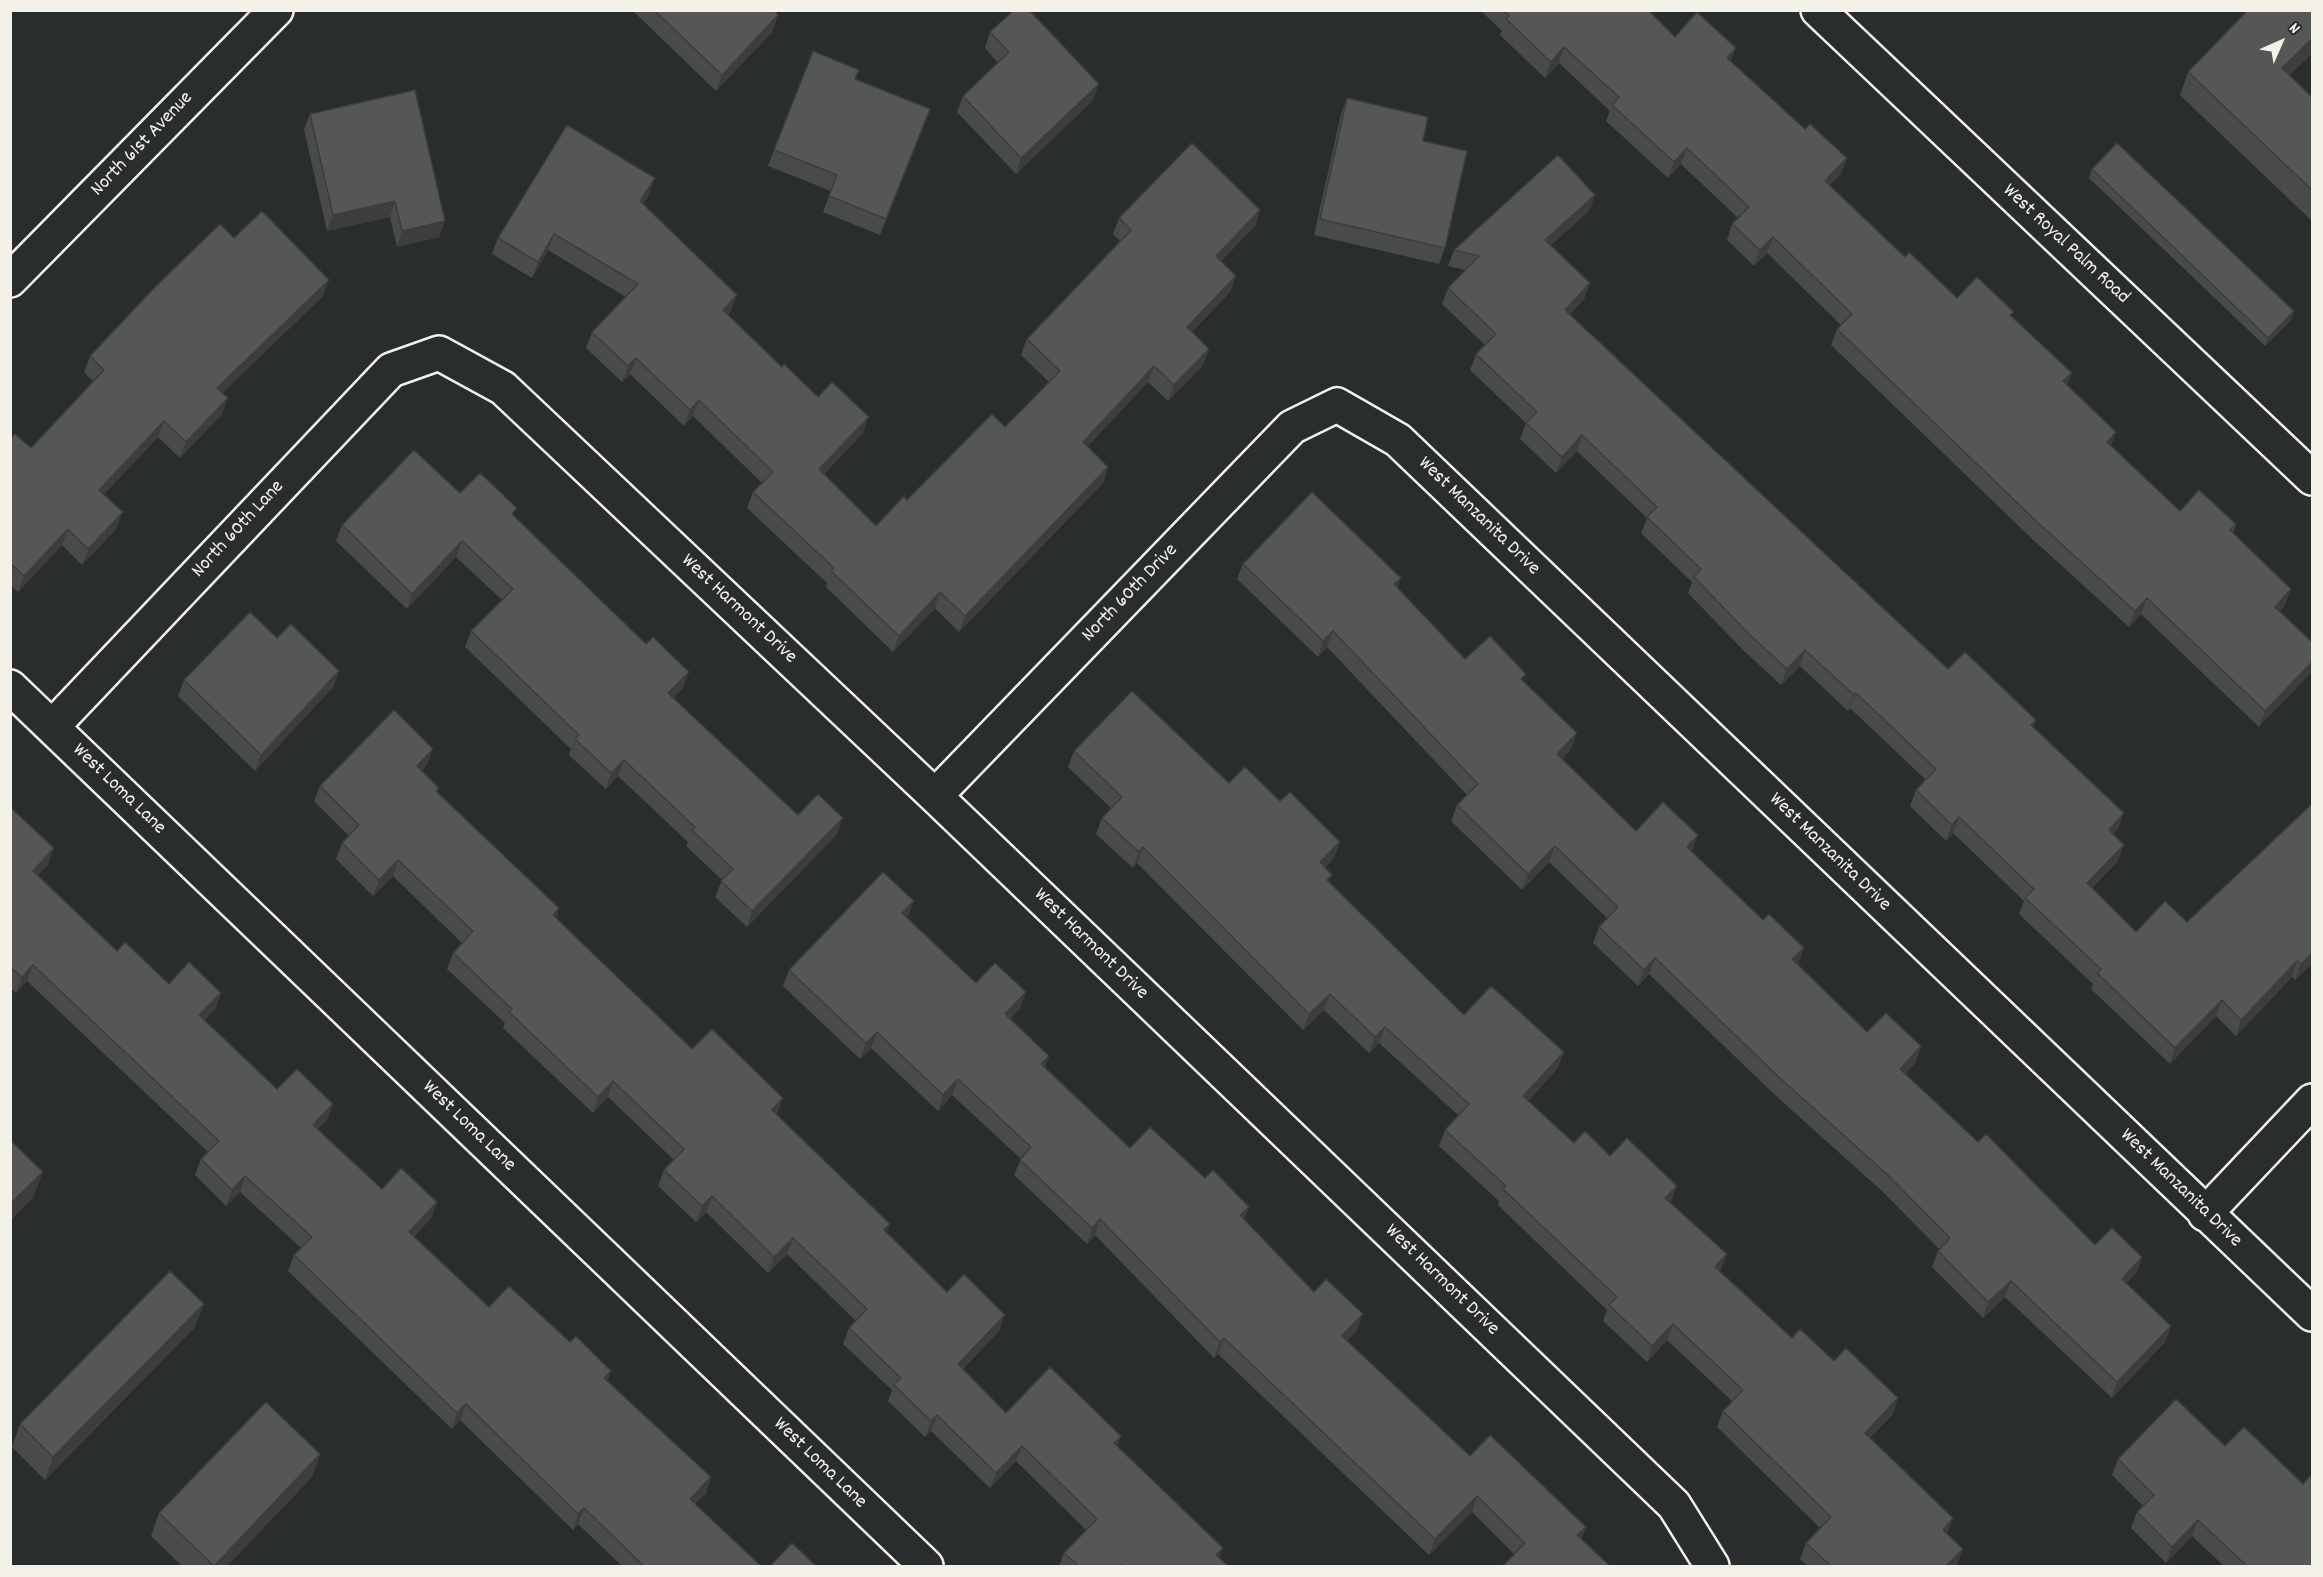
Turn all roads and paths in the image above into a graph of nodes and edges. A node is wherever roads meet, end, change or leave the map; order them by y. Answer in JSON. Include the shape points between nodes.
{"nodes":[{"id":1,"x":276,"y":10,"type":"edge"},
{"id":2,"x":1818,"y":10,"type":"edge"},
{"id":3,"x":10,"y":280,"type":"edge"},
{"id":4,"x":440,"y":353,"type":"joint"},
{"id":5,"x":1337,"y":405,"type":"joint"},
{"id":6,"x":2313,"y":478,"type":"edge"},
{"id":7,"x":10,"y":687,"type":"edge"},
{"id":8,"x":52,"y":727,"type":"junction"},
{"id":9,"x":935,"y":796,"type":"junction"},
{"id":10,"x":2313,"y":1101,"type":"edge"},
{"id":11,"x":2205,"y":1214,"type":"junction"},
{"id":12,"x":2313,"y":1314,"type":"edge"},
{"id":13,"x":926,"y":1566,"type":"edge"},
{"id":14,"x":1712,"y":1566,"type":"edge"}],
"edges":[{"from":1,"to":3,"type":"street","name":"North 61st Avenue"},
{"from":2,"to":6,"type":"street","name":"West Royal Palm Road"},
{"from":4,"to":8,"type":"street","name":"North 60th Lane","via":[[391,370]]},
{"from":4,"to":9,"type":"street","name":"West Harmont Drive","via":[[503,388]]},
{"from":5,"to":9,"type":"street","name":"North 60th Drive","via":[[1292,427]]},
{"from":5,"to":11,"type":"street","name":"West Manzanita Drive","via":[[1398,440]]},
{"from":7,"to":8,"type":"street","name":"West Loma Lane"},
{"from":8,"to":13,"type":"street","name":"West Loma Lane"},
{"from":9,"to":14,"type":"street","name":"West Harmont Drive","via":[[1674,1505]]},
{"from":10,"to":11,"type":"street"},
{"from":11,"to":12,"type":"street","name":"West Manzanita Drive"}]}
